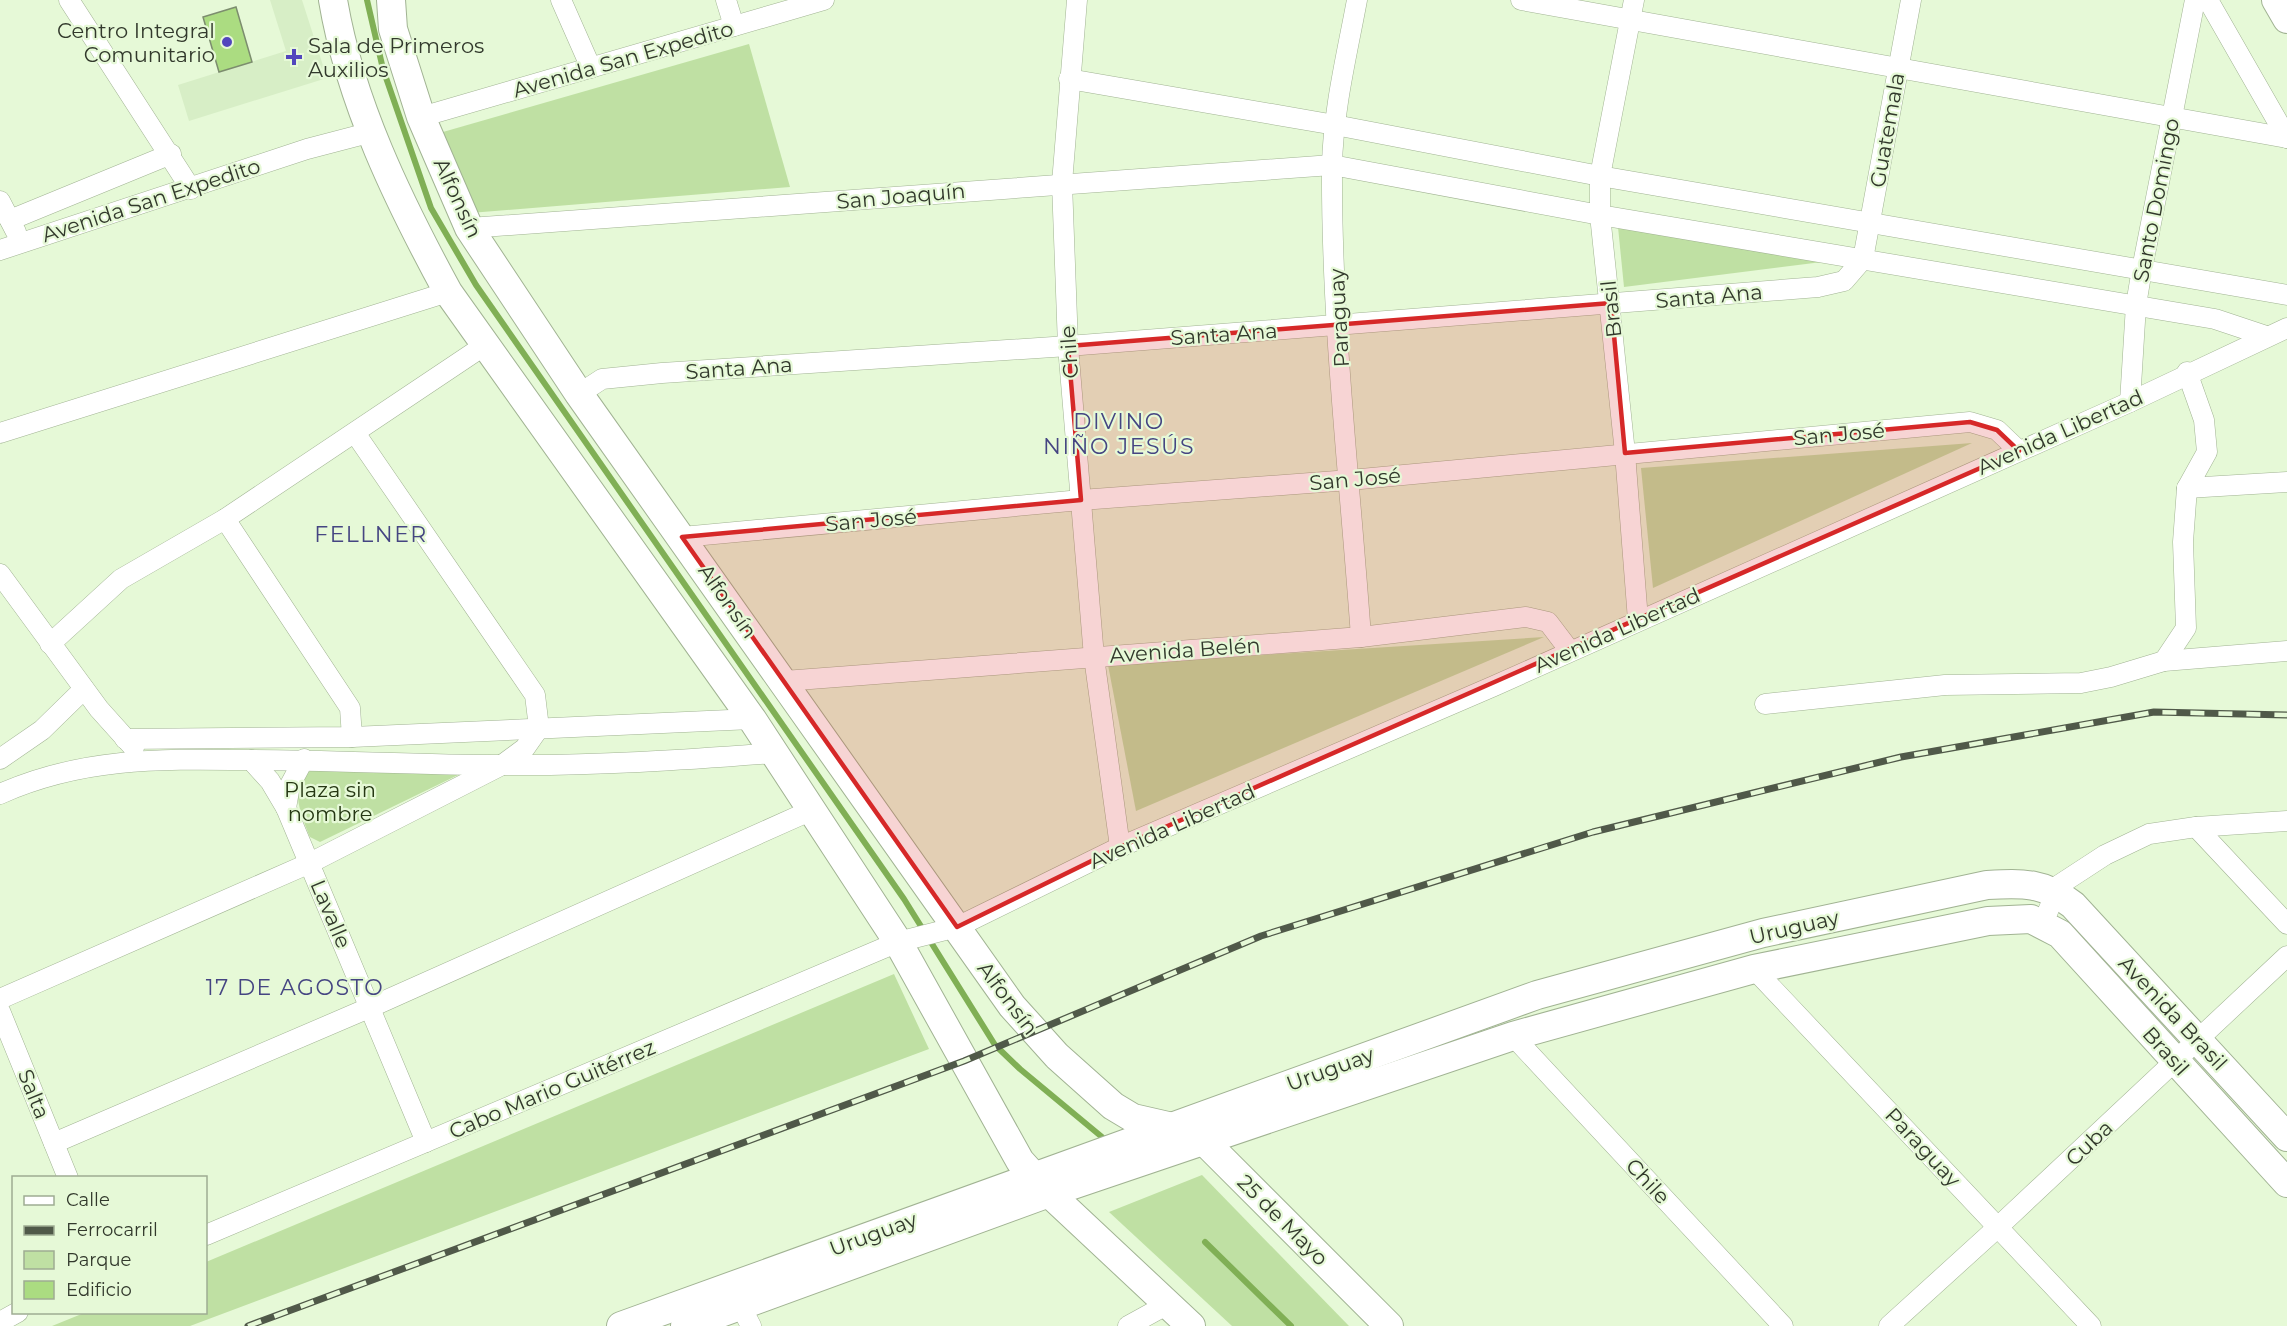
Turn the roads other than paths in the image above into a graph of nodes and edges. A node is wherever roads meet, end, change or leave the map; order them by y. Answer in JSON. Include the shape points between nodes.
{"nodes":[{"id":1,"x":70,"y":0,"type":"edge"},
{"id":2,"x":333,"y":0,"type":"edge"},
{"id":3,"x":391,"y":0,"type":"edge"},
{"id":4,"x":561,"y":0,"type":"edge"},
{"id":5,"x":726,"y":0,"type":"edge"},
{"id":6,"x":824,"y":0,"type":"edge"},
{"id":7,"x":1077,"y":0,"type":"edge"},
{"id":8,"x":1356,"y":0,"type":"edge"},
{"id":9,"x":1521,"y":0,"type":"edge"},
{"id":10,"x":1634,"y":0,"type":"edge"},
{"id":11,"x":1911,"y":0,"type":"edge"},
{"id":12,"x":2195,"y":0,"type":"edge"},
{"id":13,"x":2208,"y":0,"type":"edge"},
{"id":14,"x":2276,"y":0,"type":"edge"},
{"id":15,"x":2287,"y":19,"type":"edge"},
{"id":16,"x":1630,"y":20,"type":"junction"},
{"id":17,"x":734,"y":26,"type":"junction"},
{"id":18,"x":591,"y":68,"type":"junction"},
{"id":19,"x":1899,"y":68,"type":"junction"},
{"id":20,"x":1069,"y":79,"type":"junction"},
{"id":21,"x":421,"y":117,"type":"junction"},
{"id":22,"x":2172,"y":117,"type":"junction"},
{"id":23,"x":1335,"y":125,"type":"junction"},
{"id":24,"x":372,"y":132,"type":"junction"},
{"id":25,"x":2287,"y":138,"type":"edge"},
{"id":26,"x":171,"y":154,"type":"junction"},
{"id":27,"x":1332,"y":165,"type":"junction"},
{"id":28,"x":1600,"y":176,"type":"junction"},
{"id":29,"x":1062,"y":183,"type":"junction"},
{"id":30,"x":191,"y":189,"type":"junction"},
{"id":31,"x":0,"y":201,"type":"edge"},
{"id":32,"x":1600,"y":215,"type":"junction"},
{"id":33,"x":10,"y":220,"type":"junction"},
{"id":34,"x":1871,"y":221,"type":"junction"},
{"id":35,"x":469,"y":228,"type":"junction"},
{"id":36,"x":21,"y":243,"type":"junction"},
{"id":37,"x":0,"y":250,"type":"edge"},
{"id":38,"x":1863,"y":259,"type":"junction"},
{"id":39,"x":2142,"y":269,"type":"junction"},
{"id":40,"x":448,"y":292,"type":"junction"},
{"id":41,"x":2287,"y":295,"type":"edge"},
{"id":42,"x":1611,"y":303,"type":"junction"},
{"id":43,"x":2136,"y":305,"type":"junction"},
{"id":44,"x":1338,"y":325,"type":"junction"},
{"id":45,"x":2287,"y":328,"type":"edge"},
{"id":46,"x":2266,"y":336,"type":"junction"},
{"id":47,"x":485,"y":345,"type":"junction"},
{"id":48,"x":1068,"y":346,"type":"junction"},
{"id":49,"x":2187,"y":372,"type":"junction"},
{"id":50,"x":579,"y":394,"type":"junction"},
{"id":51,"x":2130,"y":402,"type":"junction"},
{"id":52,"x":0,"y":433,"type":"edge"},
{"id":53,"x":355,"y":433,"type":"junction"},
{"id":54,"x":2019,"y":451,"type":"junction"},
{"id":55,"x":1625,"y":453,"type":"junction"},
{"id":56,"x":1350,"y":480,"type":"junction"},
{"id":57,"x":2287,"y":482,"type":"edge"},
{"id":58,"x":2187,"y":488,"type":"junction"},
{"id":59,"x":1081,"y":500,"type":"junction"},
{"id":60,"x":225,"y":519,"type":"junction"},
{"id":61,"x":682,"y":537,"type":"junction"},
{"id":62,"x":0,"y":574,"type":"edge"},
{"id":63,"x":1638,"y":620,"type":"junction"},
{"id":64,"x":1361,"y":637,"type":"junction"},
{"id":65,"x":50,"y":644,"type":"junction"},
{"id":66,"x":1570,"y":651,"type":"junction"},
{"id":67,"x":2287,"y":651,"type":"edge"},
{"id":68,"x":1094,"y":657,"type":"junction"},
{"id":69,"x":2164,"y":661,"type":"junction"},
{"id":70,"x":784,"y":681,"type":"junction"},
{"id":71,"x":84,"y":689,"type":"junction"},
{"id":72,"x":1765,"y":704,"type":"dead end"},
{"id":73,"x":752,"y":719,"type":"junction"},
{"id":74,"x":539,"y":728,"type":"junction"},
{"id":75,"x":352,"y":737,"type":"junction"},
{"id":76,"x":124,"y":739,"type":"junction"},
{"id":77,"x":774,"y":753,"type":"junction"},
{"id":78,"x":0,"y":759,"type":"edge"},
{"id":79,"x":304,"y":759,"type":"junction"},
{"id":80,"x":147,"y":760,"type":"junction"},
{"id":81,"x":251,"y":760,"type":"junction"},
{"id":82,"x":502,"y":765,"type":"junction"},
{"id":83,"x":0,"y":794,"type":"edge"},
{"id":84,"x":286,"y":808,"type":"junction"},
{"id":85,"x":812,"y":810,"type":"junction"},
{"id":86,"x":2287,"y":821,"type":"edge"},
{"id":87,"x":2196,"y":827,"type":"junction"},
{"id":88,"x":1120,"y":847,"type":"junction"},
{"id":89,"x":310,"y":863,"type":"junction"},
{"id":90,"x":2056,"y":892,"type":"junction"},
{"id":91,"x":2043,"y":923,"type":"junction"},
{"id":92,"x":2287,"y":924,"type":"edge"},
{"id":93,"x":951,"y":929,"type":"junction"},
{"id":94,"x":907,"y":940,"type":"junction"},
{"id":95,"x":2287,"y":956,"type":"edge"},
{"id":96,"x":1755,"y":969,"type":"junction"},
{"id":97,"x":0,"y":999,"type":"edge"},
{"id":98,"x":371,"y":1007,"type":"junction"},
{"id":99,"x":0,"y":1011,"type":"edge"},
{"id":100,"x":1513,"y":1036,"type":"junction"},
{"id":101,"x":2198,"y":1041,"type":"junction"},
{"id":102,"x":2176,"y":1062,"type":"junction"},
{"id":103,"x":1168,"y":1126,"type":"junction"},
{"id":104,"x":2287,"y":1137,"type":"edge"},
{"id":105,"x":426,"y":1142,"type":"junction"},
{"id":106,"x":1205,"y":1142,"type":"junction"},
{"id":107,"x":54,"y":1143,"type":"junction"},
{"id":108,"x":67,"y":1176,"type":"edge"},
{"id":109,"x":2287,"y":1183,"type":"edge"},
{"id":110,"x":1041,"y":1185,"type":"junction"},
{"id":111,"x":1998,"y":1227,"type":"junction"},
{"id":112,"x":207,"y":1235,"type":"edge"},
{"id":113,"x":1168,"y":1304,"type":"junction"},
{"id":114,"x":14,"y":1314,"type":"edge"},
{"id":115,"x":746,"y":1316,"type":"edge"},
{"id":116,"x":0,"y":1322,"type":"edge"},
{"id":117,"x":621,"y":1326,"type":"edge"},
{"id":118,"x":685,"y":1326,"type":"edge"},
{"id":119,"x":1128,"y":1326,"type":"edge"},
{"id":120,"x":1191,"y":1326,"type":"edge"},
{"id":121,"x":1389,"y":1326,"type":"edge"},
{"id":122,"x":1783,"y":1326,"type":"edge"},
{"id":123,"x":1888,"y":1326,"type":"edge"},
{"id":124,"x":2091,"y":1326,"type":"edge"}],
"edges":[{"from":1,"to":26,"type":"street"},
{"from":2,"to":24,"type":"street","via":[[341,48]]},
{"from":3,"to":21,"type":"street","name":"Alfonsín","via":[[393,29]]},
{"from":4,"to":18,"type":"street"},
{"from":5,"to":17,"type":"street"},
{"from":6,"to":17,"type":"street","name":"Avenida San Expedito"},
{"from":7,"to":20,"type":"street","name":"Chile"},
{"from":8,"to":23,"type":"street","name":"Paraguay"},
{"from":9,"to":16,"type":"street"},
{"from":10,"to":16,"type":"street","name":"Brasil"},
{"from":11,"to":19,"type":"street","name":"Guatemala"},
{"from":12,"to":22,"type":"street","name":"Santo Domingo"},
{"from":13,"to":25,"type":"street"},
{"from":14,"to":15,"type":"street"},
{"from":16,"to":19,"type":"street"},
{"from":16,"to":28,"type":"street","name":"Brasil"},
{"from":17,"to":18,"type":"street","name":"Avenida San Expedito"},
{"from":18,"to":21,"type":"street","name":"Avenida San Expedito"},
{"from":19,"to":22,"type":"street"},
{"from":19,"to":34,"type":"street","name":"Guatemala"},
{"from":20,"to":23,"type":"street"},
{"from":20,"to":29,"type":"street","name":"Chile"},
{"from":21,"to":35,"type":"street","name":"Alfonsín"},
{"from":22,"to":25,"type":"street"},
{"from":22,"to":39,"type":"street","name":"Santo Domingo"},
{"from":23,"to":27,"type":"street","name":"Paraguay"},
{"from":23,"to":28,"type":"street"},
{"from":24,"to":30,"type":"street","name":"Avenida San Expedito","via":[[307,149]]},
{"from":24,"to":40,"type":"street","via":[[413,227]]},
{"from":26,"to":30,"type":"street"},
{"from":26,"to":33,"type":"street"},
{"from":27,"to":29,"type":"street","name":"San Joaquín"},
{"from":27,"to":32,"type":"street","name":"San Joaquín"},
{"from":27,"to":44,"type":"street","name":"Paraguay"},
{"from":28,"to":32,"type":"street","name":"Brasil"},
{"from":28,"to":34,"type":"street"},
{"from":29,"to":35,"type":"street","name":"San Joaquín"},
{"from":29,"to":48,"type":"street","name":"Chile"},
{"from":30,"to":36,"type":"street","name":"Avenida San Expedito"},
{"from":31,"to":33,"type":"street"},
{"from":32,"to":38,"type":"street","name":"San Joaquín"},
{"from":32,"to":42,"type":"street","name":"Brasil"},
{"from":33,"to":36,"type":"street"},
{"from":34,"to":38,"type":"street","name":"Guatemala"},
{"from":34,"to":39,"type":"street"},
{"from":35,"to":50,"type":"street","name":"Alfonsín"},
{"from":36,"to":37,"type":"street","name":"Avenida San Expedito"},
{"from":38,"to":42,"type":"street","name":"Santa Ana","via":[[1844,281],[1818,287]]},
{"from":38,"to":43,"type":"street","name":"San Joaquín"},
{"from":39,"to":41,"type":"street"},
{"from":39,"to":43,"type":"street","name":"Santo Domingo"},
{"from":40,"to":47,"type":"street"},
{"from":40,"to":52,"type":"street"},
{"from":42,"to":44,"type":"street","name":"Santa Ana"},
{"from":42,"to":55,"type":"street","name":"Brasil"},
{"from":43,"to":46,"type":"street","name":"San Joaquín","via":[[2215,319]]},
{"from":43,"to":51,"type":"street","name":"Santo Domingo"},
{"from":44,"to":48,"type":"street","name":"Santa Ana"},
{"from":44,"to":56,"type":"street","name":"Paraguay"},
{"from":45,"to":46,"type":"street","name":"Avenida Libertad"},
{"from":46,"to":49,"type":"street","name":"Avenida Libertad"},
{"from":47,"to":53,"type":"street"},
{"from":47,"to":73,"type":"street"},
{"from":48,"to":50,"type":"street","name":"Santa Ana","via":[[662,373],[602,379]]},
{"from":48,"to":59,"type":"street","name":"Chile"},
{"from":49,"to":51,"type":"street","name":"Avenida Libertad"},
{"from":49,"to":58,"type":"street","via":[[2204,420],[2207,452]]},
{"from":50,"to":61,"type":"street","name":"Alfonsín"},
{"from":51,"to":54,"type":"street","name":"Avenida Libertad"},
{"from":53,"to":60,"type":"street"},
{"from":53,"to":74,"type":"street","via":[[535,695]]},
{"from":54,"to":55,"type":"street","name":"San José","via":[[1997,430],[1970,422]]},
{"from":54,"to":63,"type":"street","name":"Avenida Libertad"},
{"from":55,"to":56,"type":"street","name":"San José"},
{"from":55,"to":63,"type":"street","name":"Brasil"},
{"from":56,"to":59,"type":"street","name":"San José"},
{"from":56,"to":64,"type":"street","name":"Paraguay"},
{"from":57,"to":58,"type":"street"},
{"from":58,"to":69,"type":"street","via":[[2183,542],[2186,628]]},
{"from":59,"to":61,"type":"street","name":"San José"},
{"from":59,"to":68,"type":"street","name":"Chile"},
{"from":60,"to":65,"type":"street","via":[[121,579]]},
{"from":60,"to":75,"type":"street","via":[[350,708]]},
{"from":61,"to":70,"type":"street","name":"Alfonsín"},
{"from":62,"to":65,"type":"street"},
{"from":63,"to":66,"type":"street","name":"Avenida Libertad"},
{"from":64,"to":66,"type":"street","name":"Avenida Belén","via":[[1526,617],[1548,622]]},
{"from":64,"to":68,"type":"street","name":"Avenida Belén"},
{"from":65,"to":71,"type":"street"},
{"from":66,"to":88,"type":"street","name":"Avenida Libertad"},
{"from":67,"to":69,"type":"street"},
{"from":68,"to":70,"type":"street","name":"Avenida Belén"},
{"from":68,"to":88,"type":"street","name":"Chile"},
{"from":69,"to":72,"type":"street","via":[[2081,683],[1946,686]]},
{"from":70,"to":93,"type":"street","name":"Alfonsín"},
{"from":71,"to":76,"type":"street"},
{"from":71,"to":78,"type":"street","via":[[42,730]]},
{"from":73,"to":74,"type":"street"},
{"from":73,"to":77,"type":"street"},
{"from":74,"to":75,"type":"street"},
{"from":74,"to":82,"type":"street","via":[[525,748]]},
{"from":75,"to":76,"type":"street"},
{"from":76,"to":80,"type":"street"},
{"from":77,"to":82,"type":"street","via":[[615,764]]},
{"from":77,"to":85,"type":"street"},
{"from":79,"to":81,"type":"street"},
{"from":79,"to":82,"type":"street"},
{"from":79,"to":84,"type":"street","via":[[290,785]]},
{"from":80,"to":81,"type":"street"},
{"from":80,"to":83,"type":"street","via":[[66,770]]},
{"from":81,"to":84,"type":"street","name":"Lavalle"},
{"from":82,"to":89,"type":"street"},
{"from":84,"to":89,"type":"street","name":"Lavalle"},
{"from":85,"to":94,"type":"street"},
{"from":85,"to":98,"type":"street"},
{"from":86,"to":87,"type":"street"},
{"from":87,"to":90,"type":"street","via":[[2149,834],[2104,855],[2059,885]]},
{"from":87,"to":92,"type":"street"},
{"from":88,"to":93,"type":"street","name":"Avenida Libertad"},
{"from":89,"to":97,"type":"street"},
{"from":89,"to":98,"type":"street","name":"Lavalle"},
{"from":90,"to":91,"type":"street"},
{"from":90,"to":101,"type":"street","name":"Avenida Brasil","via":[[2073,905]]},
{"from":90,"to":103,"type":"street","name":"Uruguay","via":[[2025,883],[1987,885],[1751,936],[1537,995]]},
{"from":91,"to":96,"type":"street","name":"Uruguay","via":[[2031,919],[1988,921]]},
{"from":91,"to":102,"type":"street","name":"Brasil","via":[[2060,934]]},
{"from":93,"to":94,"type":"street","name":"Avenida Libertad"},
{"from":93,"to":103,"type":"street","name":"Alfonsín","via":[[1057,1056],[1113,1106],[1133,1118]]},
{"from":94,"to":105,"type":"street","name":"Cabo Mario Guitérrez"},
{"from":94,"to":110,"type":"street","via":[[1005,1138]]},
{"from":95,"to":101,"type":"street","name":"Cuba"},
{"from":96,"to":100,"type":"street","name":"Uruguay"},
{"from":96,"to":111,"type":"street","name":"Paraguay"},
{"from":98,"to":105,"type":"street","name":"Lavalle"},
{"from":98,"to":107,"type":"street"},
{"from":99,"to":107,"type":"street","name":"Salta"},
{"from":100,"to":106,"type":"street","name":"Uruguay"},
{"from":100,"to":122,"type":"street","name":"Chile"},
{"from":101,"to":102,"type":"street","name":"Cuba"},
{"from":101,"to":104,"type":"street","name":"Avenida Brasil"},
{"from":102,"to":109,"type":"street","name":"Brasil"},
{"from":102,"to":111,"type":"street","name":"Cuba"},
{"from":103,"to":106,"type":"street","name":"25 de Mayo"},
{"from":103,"to":110,"type":"street","name":"Uruguay"},
{"from":105,"to":112,"type":"street","name":"Cabo Mario Guitérrez"},
{"from":106,"to":110,"type":"street","name":"Uruguay"},
{"from":106,"to":121,"type":"street","name":"25 de Mayo"},
{"from":107,"to":108,"type":"street","name":"Salta"},
{"from":110,"to":113,"type":"street"},
{"from":110,"to":115,"type":"street","name":"Uruguay"},
{"from":110,"to":117,"type":"street","name":"Uruguay"},
{"from":111,"to":123,"type":"street","name":"Cuba"},
{"from":111,"to":124,"type":"street","name":"Paraguay"},
{"from":113,"to":119,"type":"street"},
{"from":113,"to":120,"type":"street"},
{"from":114,"to":116,"type":"street"},
{"from":115,"to":118,"type":"street","name":"Uruguay"}]}
